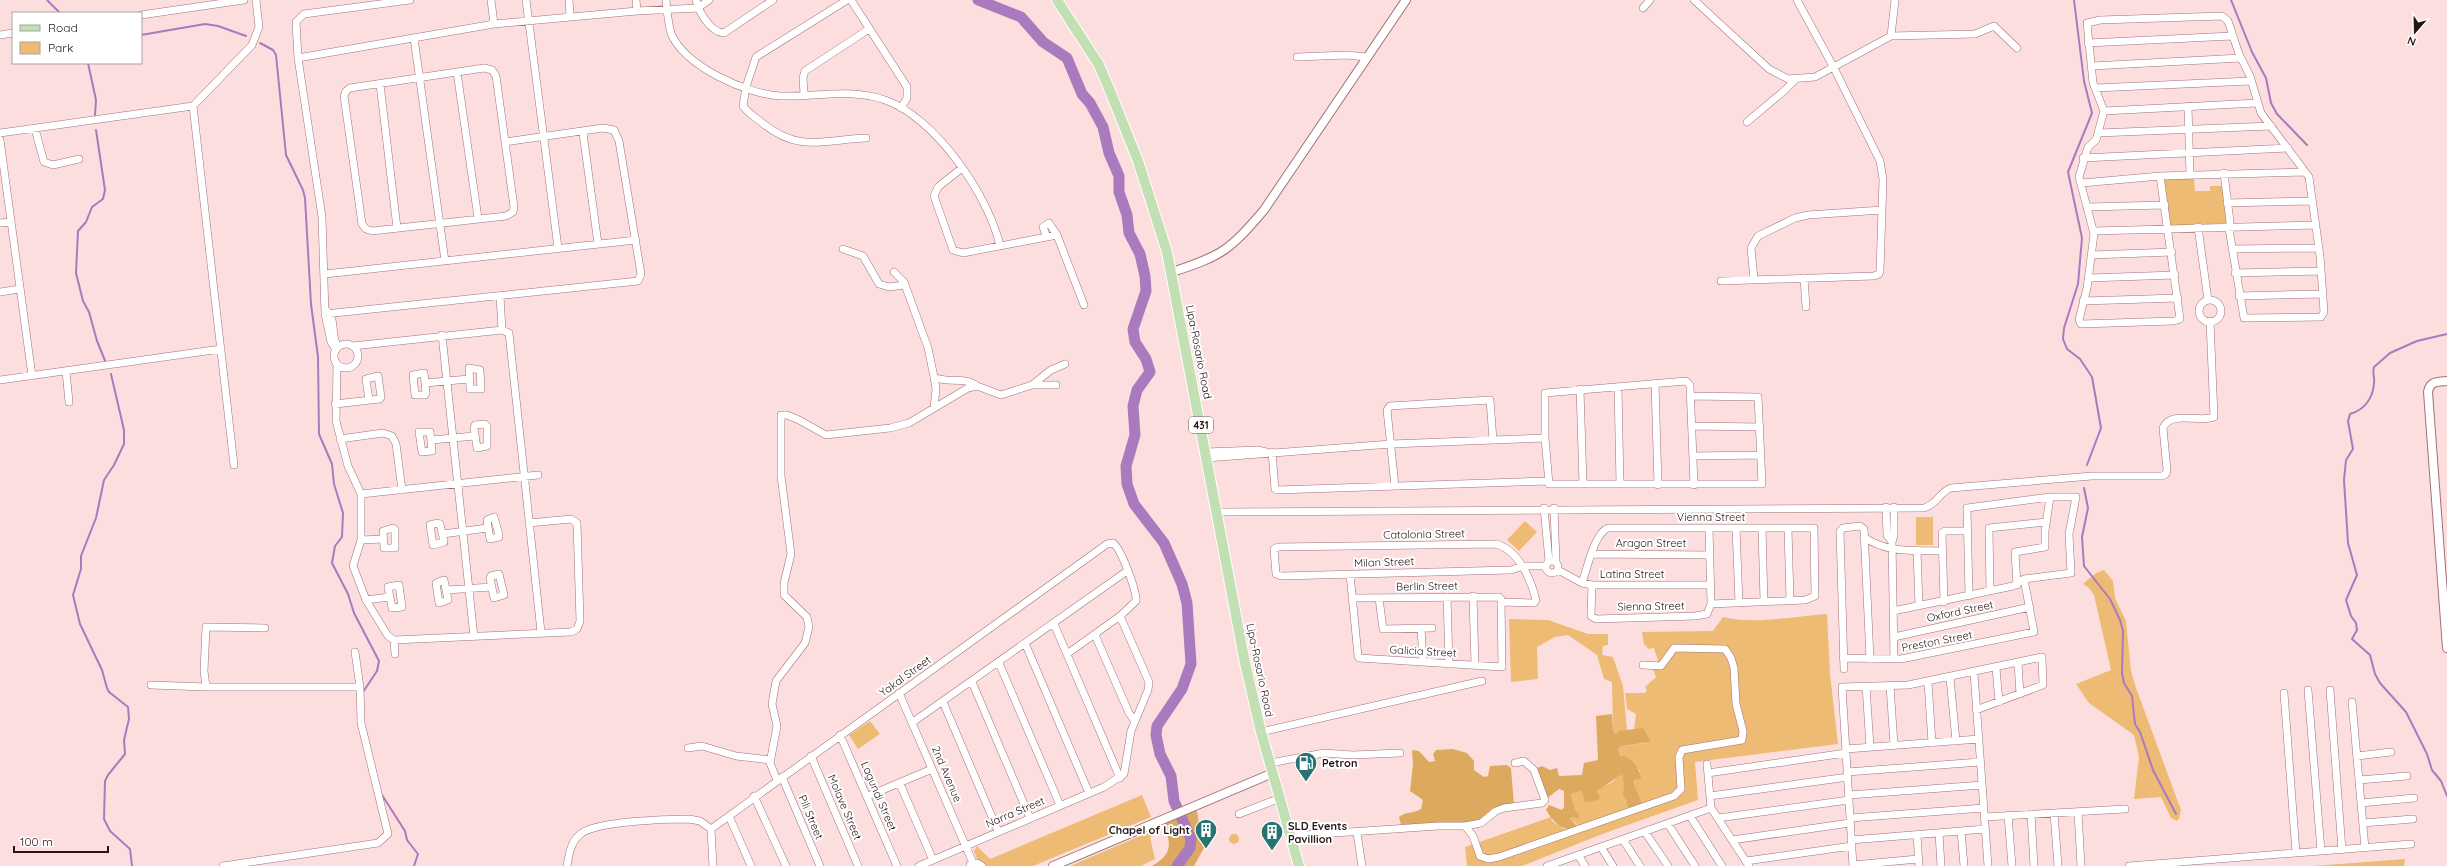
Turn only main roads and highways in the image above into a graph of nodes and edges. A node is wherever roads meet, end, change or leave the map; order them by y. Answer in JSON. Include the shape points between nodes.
{"nodes":[{"id":1,"x":1057,"y":0,"type":"edge"},
{"id":2,"x":1299,"y":866,"type":"edge"}],
"edges":[{"from":1,"to":2,"type":"main road","name":"Lipa-Rosario Road","number":"431","via":[[1099,65],[1110,91],[1138,161],[1172,272],[1245,663],[1261,732]]}]}
